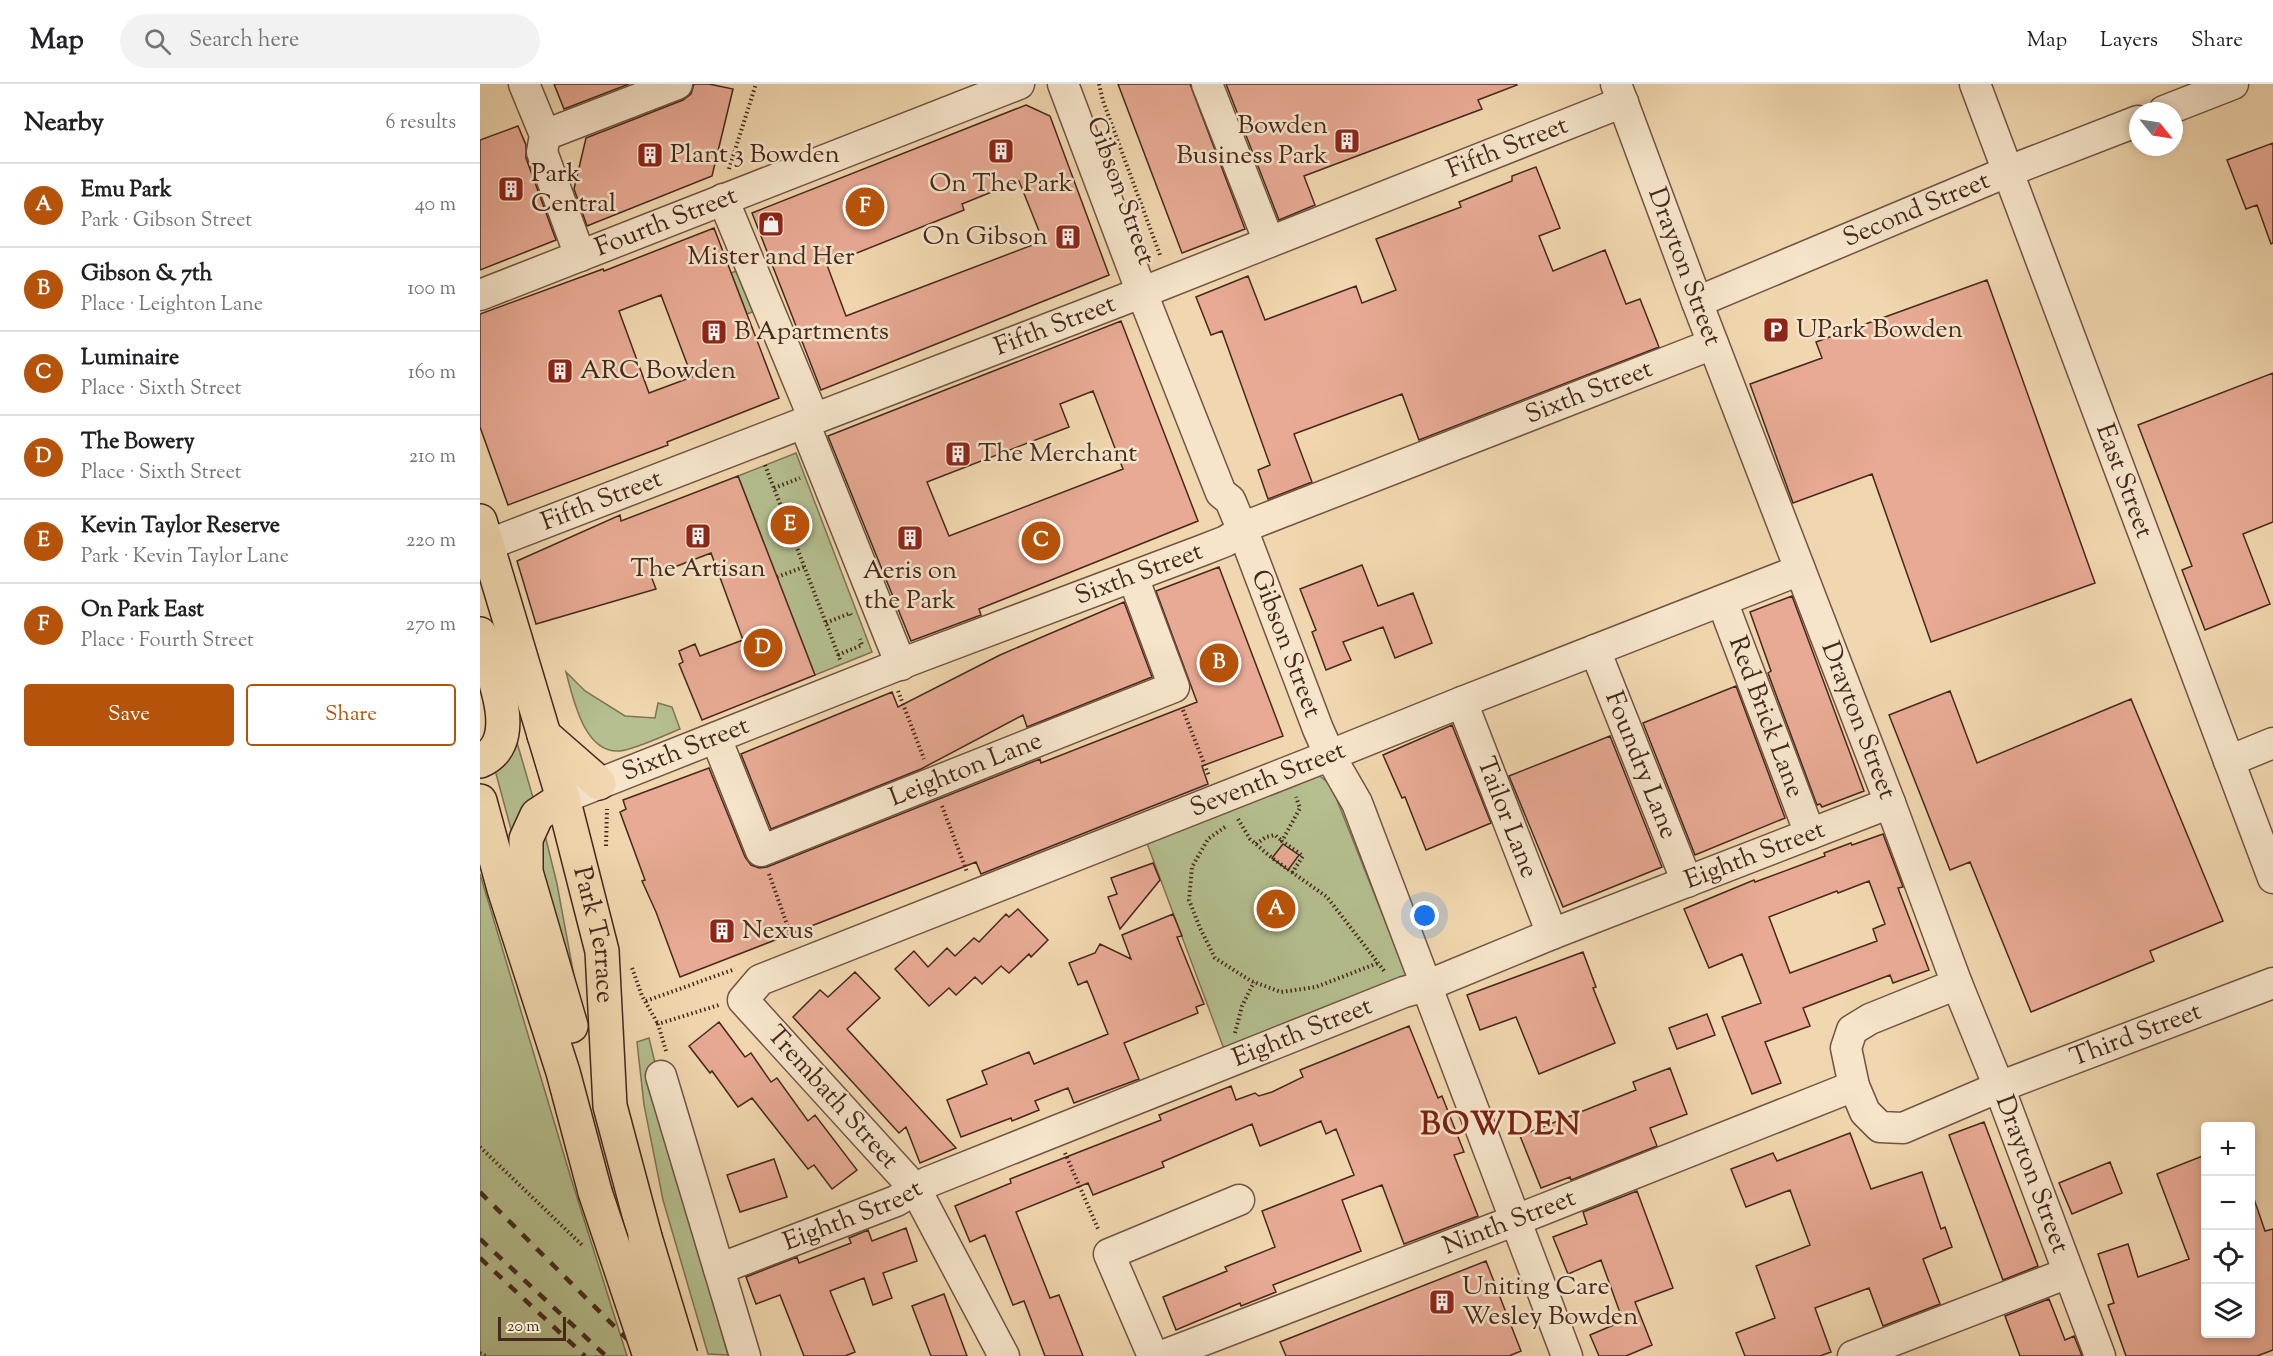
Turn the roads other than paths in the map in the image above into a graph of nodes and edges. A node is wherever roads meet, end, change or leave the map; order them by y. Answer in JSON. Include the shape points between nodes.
{"nodes":[{"id":1,"x":524,"y":84,"type":"edge"},
{"id":2,"x":677,"y":84,"type":"edge"},
{"id":3,"x":1020,"y":84,"type":"edge"},
{"id":4,"x":1063,"y":84,"type":"edge"},
{"id":5,"x":1080,"y":84,"type":"edge"},
{"id":6,"x":1207,"y":84,"type":"edge"},
{"id":7,"x":1975,"y":84,"type":"edge"},
{"id":8,"x":2234,"y":84,"type":"edge"},
{"id":9,"x":1619,"y":93,"type":"edge"},
{"id":10,"x":2183,"y":104,"type":"edge"},
{"id":11,"x":2129,"y":124,"type":"edge"},
{"id":12,"x":545,"y":135,"type":"junction"},
{"id":13,"x":2009,"y":171,"type":"junction"},
{"id":14,"x":725,"y":187,"type":"junction"},
{"id":15,"x":1269,"y":243,"type":"junction"},
{"id":16,"x":580,"y":256,"type":"junction"},
{"id":17,"x":1149,"y":290,"type":"junction"},
{"id":18,"x":480,"y":295,"type":"edge"},
{"id":19,"x":1697,"y":302,"type":"junction"},
{"id":20,"x":1713,"y":344,"type":"junction"},
{"id":21,"x":809,"y":421,"type":"junction"},
{"id":22,"x":1243,"y":531,"type":"junction"},
{"id":23,"x":484,"y":533,"type":"edge"},
{"id":24,"x":1800,"y":570,"type":"junction"},
{"id":25,"x":1133,"y":577,"type":"junction"},
{"id":26,"x":1722,"y":601,"type":"junction"},
{"id":27,"x":480,"y":634,"type":"edge"},
{"id":28,"x":1595,"y":650,"type":"junction"},
{"id":29,"x":901,"y":665,"type":"junction"},
{"id":30,"x":1462,"y":702,"type":"junction"},
{"id":31,"x":544,"y":735,"type":"junction"},
{"id":32,"x":716,"y":738,"type":"junction"},
{"id":33,"x":2273,"y":743,"type":"edge"},
{"id":34,"x":1330,"y":756,"type":"junction"},
{"id":35,"x":480,"y":761,"type":"edge"},
{"id":36,"x":2229,"y":761,"type":"junction"},
{"id":37,"x":599,"y":783,"type":"junction"},
{"id":38,"x":563,"y":798,"type":"junction"},
{"id":39,"x":480,"y":801,"type":"edge"},
{"id":40,"x":1890,"y":803,"type":"junction"},
{"id":41,"x":1810,"y":834,"type":"junction"},
{"id":42,"x":2273,"y":878,"type":"edge"},
{"id":43,"x":1687,"y":882,"type":"junction"},
{"id":44,"x":1552,"y":934,"type":"junction"},
{"id":45,"x":2273,"y":983,"type":"edge"},
{"id":46,"x":1957,"y":984,"type":"junction"},
{"id":47,"x":1415,"y":989,"type":"junction"},
{"id":48,"x":743,"y":1000,"type":"joint"},
{"id":49,"x":661,"y":1076,"type":"road end"},
{"id":50,"x":1854,"y":1086,"type":"junction"},
{"id":51,"x":1999,"y":1087,"type":"junction"},
{"id":52,"x":581,"y":1140,"type":"junction"},
{"id":53,"x":916,"y":1190,"type":"junction"},
{"id":54,"x":1239,"y":1200,"type":"dead end"},
{"id":55,"x":1515,"y":1220,"type":"junction"},
{"id":56,"x":719,"y":1269,"type":"junction"},
{"id":57,"x":2068,"y":1273,"type":"junction"},
{"id":58,"x":650,"y":1356,"type":"edge"},
{"id":59,"x":681,"y":1356,"type":"edge"},
{"id":60,"x":745,"y":1356,"type":"edge"},
{"id":61,"x":1004,"y":1356,"type":"edge"},
{"id":62,"x":1154,"y":1356,"type":"edge"},
{"id":63,"x":1162,"y":1356,"type":"edge"},
{"id":64,"x":1567,"y":1356,"type":"edge"},
{"id":65,"x":1853,"y":1356,"type":"edge"},
{"id":66,"x":2100,"y":1356,"type":"edge"}],
"edges":[{"from":1,"to":12,"type":"street"},
{"from":2,"to":12,"type":"street"},
{"from":3,"to":14,"type":"street","name":"Fourth Street"},
{"from":4,"to":17,"type":"street","name":"Gibson Street"},
{"from":5,"to":17,"type":"street","name":"Gibson Street"},
{"from":6,"to":15,"type":"street"},
{"from":7,"to":13,"type":"street","name":"East Street"},
{"from":8,"to":10,"type":"street"},
{"from":9,"to":15,"type":"street","name":"Fifth Street"},
{"from":9,"to":19,"type":"street","name":"Drayton Street"},
{"from":11,"to":13,"type":"street","name":"Second Street"},
{"from":12,"to":16,"type":"street","via":[[542,152]]},
{"from":13,"to":19,"type":"street","name":"Second Street"},
{"from":13,"to":36,"type":"street","name":"East Street"},
{"from":14,"to":16,"type":"street","name":"Fourth Street"},
{"from":14,"to":21,"type":"street"},
{"from":15,"to":17,"type":"street","name":"Fifth Street"},
{"from":16,"to":18,"type":"street","name":"Fourth Street"},
{"from":17,"to":21,"type":"street","name":"Fifth Street"},
{"from":17,"to":22,"type":"street","name":"Gibson Street","via":[[1232,485],[1230,500]]},
{"from":19,"to":20,"type":"street","name":"Drayton Street"},
{"from":20,"to":22,"type":"street","name":"Sixth Street","via":[[1254,523]]},
{"from":20,"to":24,"type":"street","name":"Drayton Street"},
{"from":21,"to":23,"type":"street","name":"Fifth Street"},
{"from":21,"to":29,"type":"street"},
{"from":22,"to":25,"type":"street","name":"Sixth Street"},
{"from":22,"to":34,"type":"street","name":"Gibson Street"},
{"from":23,"to":31,"type":"highway","name":"Park Terrace"},
{"from":24,"to":26,"type":"street","name":"Seventh Street"},
{"from":24,"to":40,"type":"street","name":"Drayton Street"},
{"from":25,"to":29,"type":"street","name":"Sixth Street"},
{"from":25,"to":32,"type":"street","name":"Leighton Lane","via":[[1174,687],[761,851]]},
{"from":26,"to":28,"type":"street","name":"Seventh Street"},
{"from":26,"to":41,"type":"street","name":"Red Brick Lane"},
{"from":27,"to":35,"type":"highway","via":[[504,713],[501,742],[490,757]]},
{"from":28,"to":30,"type":"street","name":"Seventh Street"},
{"from":28,"to":43,"type":"street","name":"Foundry Lane"},
{"from":29,"to":32,"type":"street","name":"Sixth Street"},
{"from":30,"to":34,"type":"street","name":"Seventh Street"},
{"from":30,"to":44,"type":"street","name":"Tailor Lane"},
{"from":31,"to":37,"type":"highway"},
{"from":31,"to":38,"type":"highway","name":"Park Terrace"},
{"from":32,"to":37,"type":"street","name":"Sixth Street"},
{"from":33,"to":36,"type":"street"},
{"from":34,"to":47,"type":"street","name":"Gibson Street","via":[[1357,803]]},
{"from":34,"to":48,"type":"street","name":"Seventh Street","via":[[760,980]]},
{"from":36,"to":42,"type":"street","name":"East Street"},
{"from":37,"to":38,"type":"street","name":"Sixth Street"},
{"from":38,"to":52,"type":"highway","via":[[537,815],[526,839],[526,872],[582,1062]]},
{"from":38,"to":59,"type":"highway","name":"Park Terrace","bridge":true,"via":[[602,951],[610,1106]]},
{"from":39,"to":52,"type":"highway"},
{"from":40,"to":41,"type":"street","name":"Eighth Street"},
{"from":40,"to":46,"type":"street","name":"Drayton Street"},
{"from":41,"to":43,"type":"street","name":"Eighth Street"},
{"from":43,"to":44,"type":"street","name":"Eighth Street"},
{"from":44,"to":47,"type":"street","name":"Eighth Street"},
{"from":45,"to":51,"type":"street","name":"Third Street"},
{"from":46,"to":50,"type":"street","via":[[1852,1030],[1846,1048]]},
{"from":46,"to":51,"type":"street","name":"Drayton Street"},
{"from":47,"to":53,"type":"street","name":"Eighth Street"},
{"from":47,"to":55,"type":"street","name":"Gibson Street"},
{"from":48,"to":53,"type":"street","name":"Trembath Street"},
{"from":49,"to":56,"type":"street"},
{"from":50,"to":51,"type":"street","via":[[1865,1112],[1880,1128],[1903,1128]]},
{"from":50,"to":55,"type":"street","name":"Ninth Street"},
{"from":51,"to":57,"type":"street","name":"Drayton Street"},
{"from":52,"to":58,"type":"highway","bridge":true},
{"from":53,"to":56,"type":"street","name":"Eighth Street"},
{"from":53,"to":61,"type":"street","name":"Trembath Street"},
{"from":54,"to":62,"type":"street","via":[[1109,1254]]},
{"from":55,"to":63,"type":"street","name":"Ninth Street"},
{"from":55,"to":64,"type":"street","name":"Gibson Street"},
{"from":56,"to":60,"type":"street"},
{"from":57,"to":65,"type":"street"},
{"from":57,"to":66,"type":"street","name":"Drayton Street"}]}
